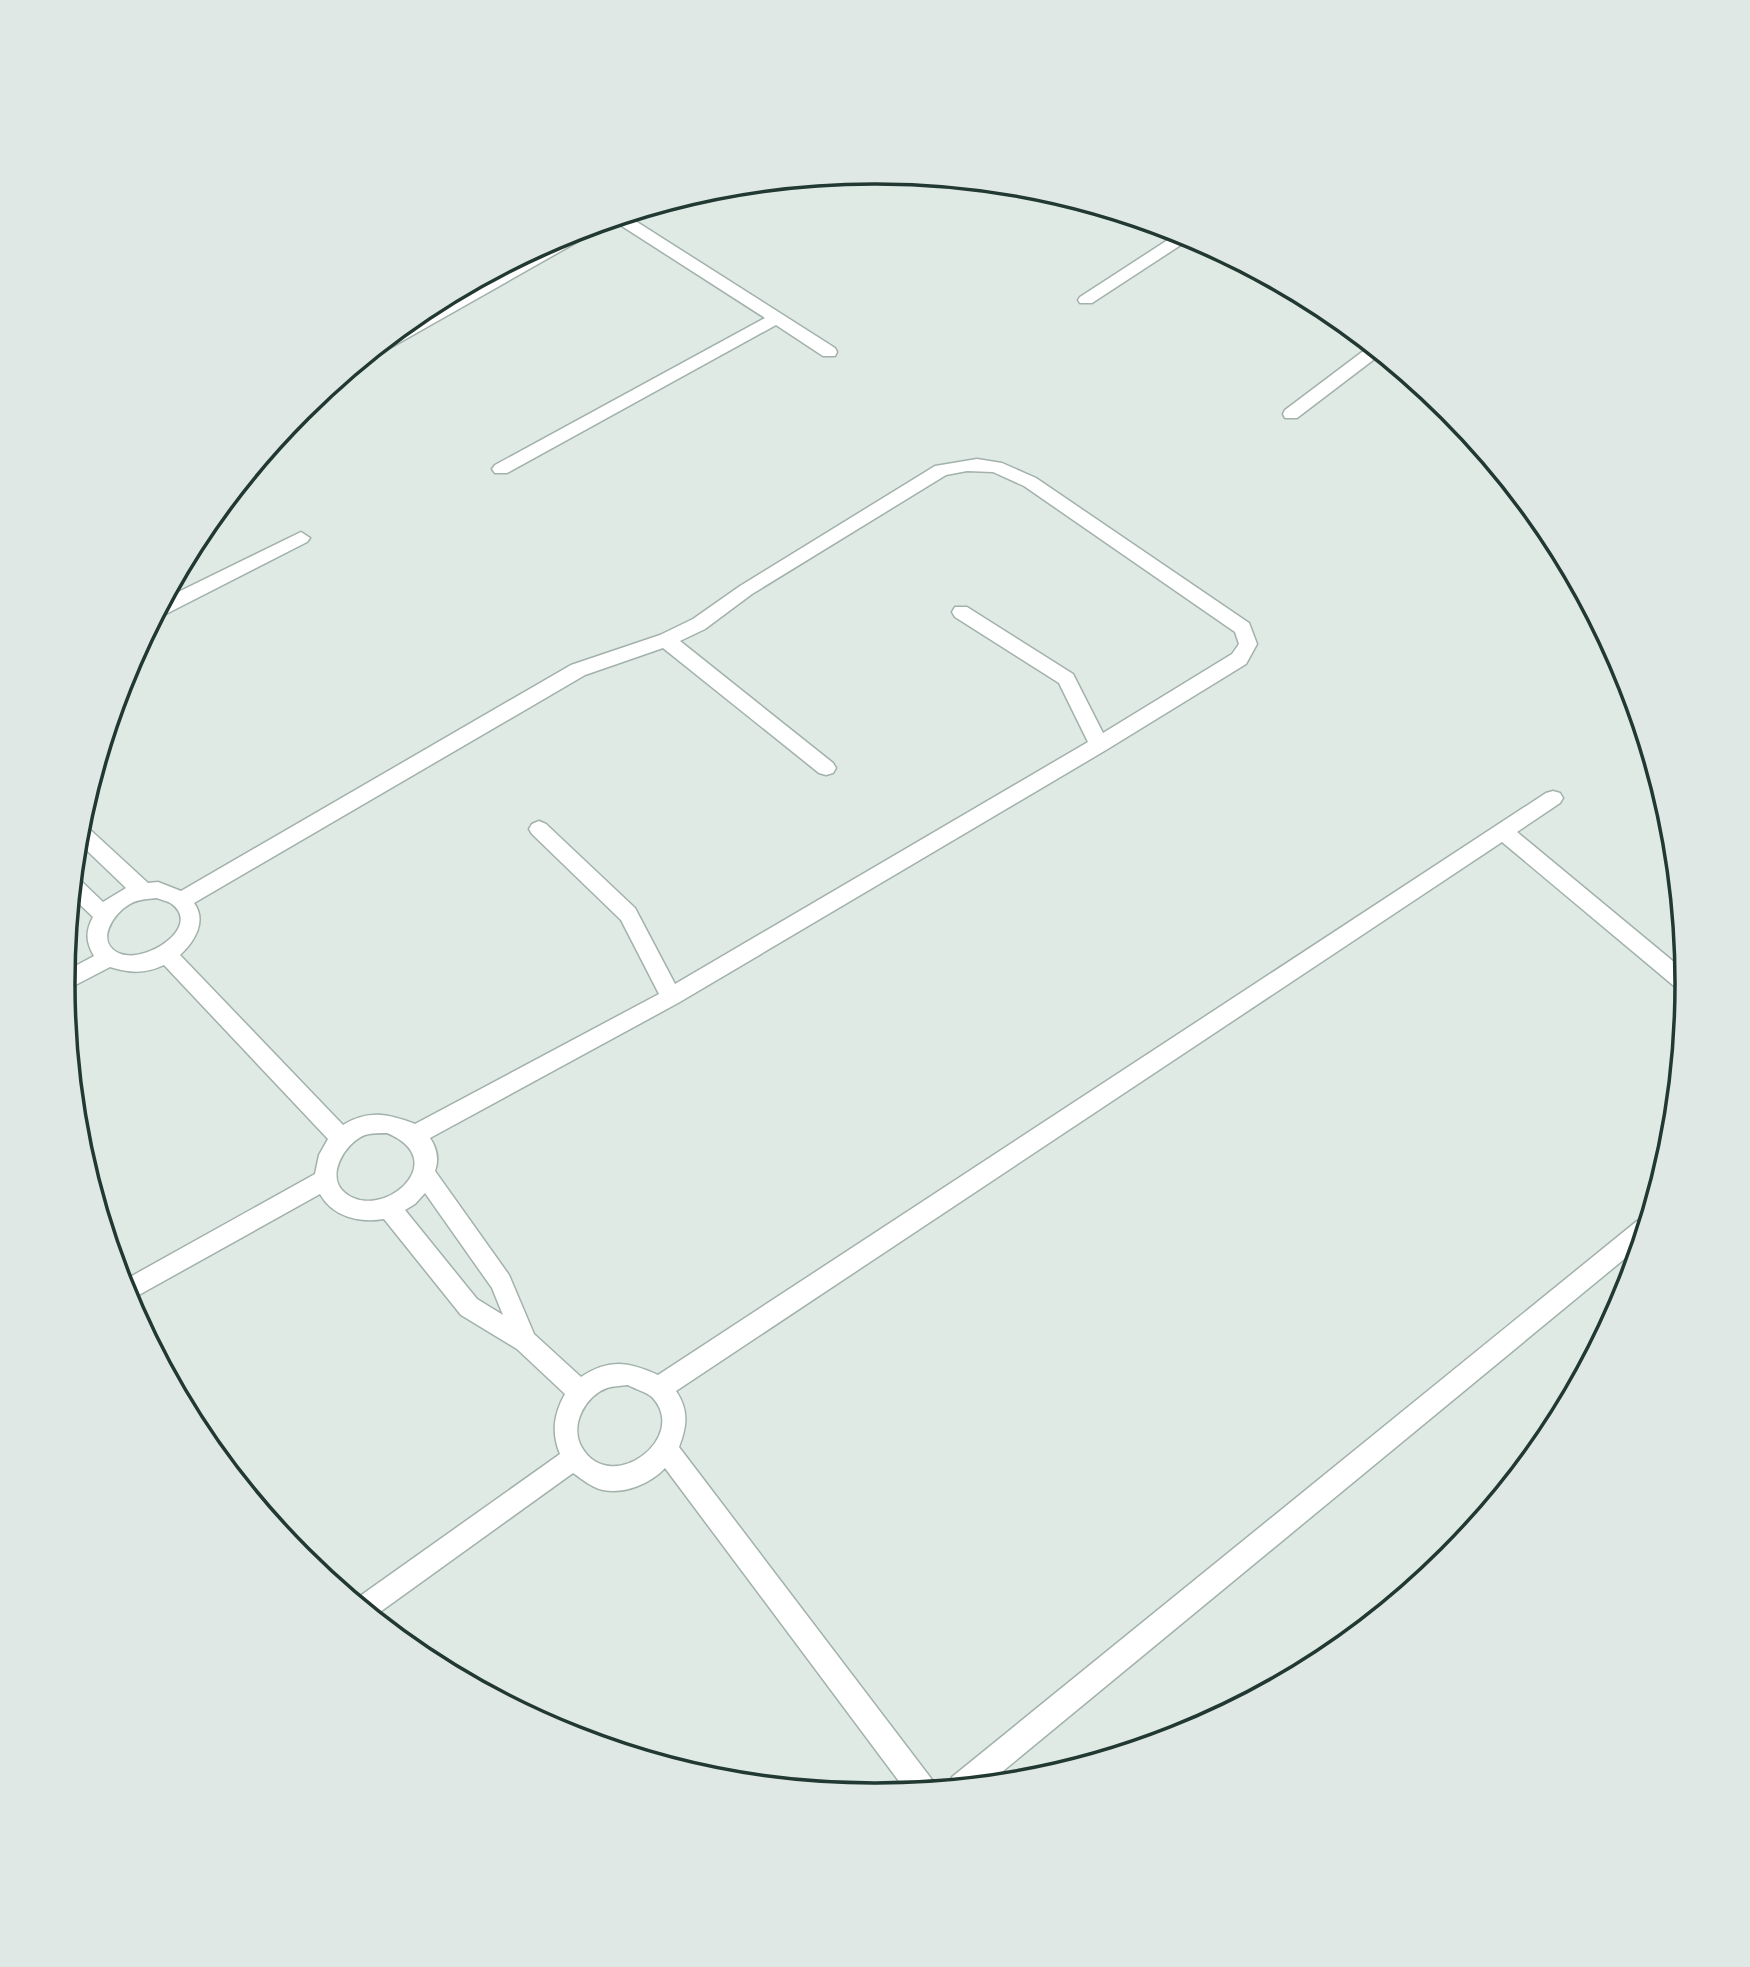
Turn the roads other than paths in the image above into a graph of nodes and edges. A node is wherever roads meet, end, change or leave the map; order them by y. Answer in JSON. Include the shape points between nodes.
{"nodes":[{"id":1,"x":628,"y":223,"type":"edge"},
{"id":2,"x":1174,"y":242,"type":"edge"},
{"id":3,"x":536,"y":259,"type":"edge"},
{"id":4,"x":1086,"y":300,"type":"dead end"},
{"id":5,"x":445,"y":310,"type":"edge"},
{"id":6,"x":776,"y":318,"type":"junction"},
{"id":7,"x":828,"y":352,"type":"dead end"},
{"id":8,"x":1369,"y":355,"type":"edge"},
{"id":9,"x":1291,"y":414,"type":"dead end"},
{"id":10,"x":500,"y":470,"type":"dead end"},
{"id":11,"x":301,"y":538,"type":"dead end"},
{"id":12,"x":172,"y":603,"type":"edge"},
{"id":13,"x":961,"y":612,"type":"dead end"},
{"id":14,"x":666,"y":640,"type":"junction"},
{"id":15,"x":1099,"y":745,"type":"junction"},
{"id":16,"x":826,"y":768,"type":"dead end"},
{"id":17,"x":1553,"y":799,"type":"dead end"},
{"id":18,"x":539,"y":829,"type":"dead end"},
{"id":19,"x":1503,"y":831,"type":"junction"},
{"id":20,"x":89,"y":840,"type":"edge"},
{"id":21,"x":143,"y":891,"type":"junction"},
{"id":22,"x":81,"y":893,"type":"edge"},
{"id":23,"x":182,"y":900,"type":"junction"},
{"id":24,"x":103,"y":914,"type":"junction"},
{"id":25,"x":167,"y":955,"type":"junction"},
{"id":26,"x":109,"y":958,"type":"junction"},
{"id":27,"x":1675,"y":975,"type":"edge"},
{"id":28,"x":75,"y":976,"type":"edge"},
{"id":29,"x":671,"y":997,"type":"junction"},
{"id":30,"x":416,"y":1135,"type":"junction"},
{"id":31,"x":342,"y":1139,"type":"junction"},
{"id":32,"x":424,"y":1174,"type":"junction"},
{"id":33,"x":325,"y":1181,"type":"junction"},
{"id":34,"x":389,"y":1208,"type":"junction"},
{"id":35,"x":1633,"y":1238,"type":"edge"},
{"id":36,"x":135,"y":1286,"type":"edge"},
{"id":37,"x":525,"y":1341,"type":"junction"},
{"id":38,"x":661,"y":1387,"type":"junction"},
{"id":39,"x":581,"y":1393,"type":"junction"},
{"id":40,"x":667,"y":1451,"type":"junction"},
{"id":41,"x":574,"y":1458,"type":"junction"},
{"id":42,"x":371,"y":1604,"type":"edge"},
{"id":43,"x":975,"y":1776,"type":"edge"},
{"id":44,"x":916,"y":1782,"type":"edge"}],
"edges":[{"from":1,"to":6,"type":"street"},
{"from":2,"to":4,"type":"street"},
{"from":3,"to":5,"type":"street"},
{"from":6,"to":7,"type":"street"},
{"from":6,"to":10,"type":"street"},
{"from":8,"to":9,"type":"street"},
{"from":11,"to":12,"type":"street"},
{"from":13,"to":15,"type":"street","via":[[1066,679]]},
{"from":14,"to":15,"type":"street","via":[[699,624],[941,470],[972,462],[1000,467],[1030,482],[1243,628],[1248,644],[1239,659]]},
{"from":14,"to":16,"type":"street"},
{"from":14,"to":23,"type":"street","via":[[578,670]]},
{"from":15,"to":29,"type":"street"},
{"from":17,"to":19,"type":"street"},
{"from":18,"to":29,"type":"street","via":[[628,914]]},
{"from":19,"to":27,"type":"street"},
{"from":19,"to":38,"type":"street"},
{"from":20,"to":21,"type":"street"},
{"from":21,"to":23,"type":"street","via":[[172,893]]},
{"from":21,"to":24,"type":"street","via":[[127,896]]},
{"from":22,"to":24,"type":"street"},
{"from":23,"to":25,"type":"street","via":[[189,909],[188,933]]},
{"from":24,"to":26,"type":"street","via":[[96,939]]},
{"from":25,"to":26,"type":"street","via":[[136,965]]},
{"from":25,"to":31,"type":"street"},
{"from":26,"to":28,"type":"street"},
{"from":29,"to":30,"type":"street"},
{"from":30,"to":31,"type":"street","via":[[388,1123],[371,1124]]},
{"from":30,"to":32,"type":"street","via":[[427,1159]]},
{"from":31,"to":33,"type":"street","via":[[328,1159]]},
{"from":32,"to":34,"type":"street","via":[[405,1200]]},
{"from":32,"to":37,"type":"street","via":[[502,1282]]},
{"from":33,"to":34,"type":"street","via":[[341,1204],[355,1210]]},
{"from":33,"to":36,"type":"street"},
{"from":34,"to":37,"type":"street","via":[[469,1307]]},
{"from":35,"to":43,"type":"street"},
{"from":37,"to":39,"type":"street"},
{"from":38,"to":39,"type":"street","via":[[629,1374],[594,1382]]},
{"from":38,"to":40,"type":"street","via":[[675,1417]]},
{"from":39,"to":41,"type":"street","via":[[565,1425],[566,1442]]},
{"from":40,"to":41,"type":"street","via":[[639,1474],[620,1478],[602,1477]]},
{"from":40,"to":44,"type":"street"},
{"from":41,"to":42,"type":"street"}]}
